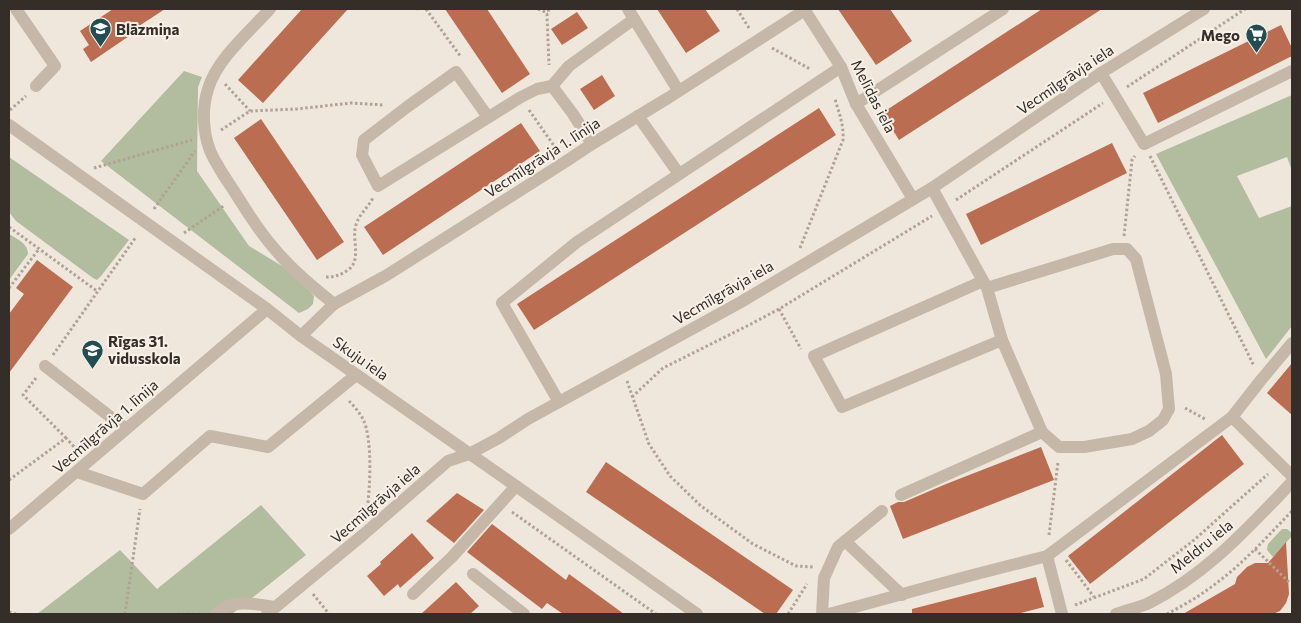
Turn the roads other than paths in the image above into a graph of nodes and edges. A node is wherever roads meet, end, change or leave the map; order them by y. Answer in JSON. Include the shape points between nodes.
{"nodes":[{"id":1,"x":16,"y":9,"type":"edge"},
{"id":2,"x":270,"y":9,"type":"edge"},
{"id":3,"x":1003,"y":9,"type":"edge"},
{"id":4,"x":1204,"y":9,"type":"edge"},
{"id":5,"x":805,"y":10,"type":"edge"},
{"id":6,"x":631,"y":14,"type":"edge"},
{"id":7,"x":841,"y":67,"type":"junction"},
{"id":8,"x":1292,"y":71,"type":"edge"},
{"id":9,"x":1101,"y":73,"type":"junction"},
{"id":10,"x":552,"y":86,"type":"junction"},
{"id":11,"x":33,"y":89,"type":"road end"},
{"id":12,"x":678,"y":90,"type":"junction"},
{"id":13,"x":856,"y":104,"type":"junction"},
{"id":14,"x":638,"y":116,"type":"junction"},
{"id":15,"x":488,"y":117,"type":"junction"},
{"id":16,"x":9,"y":125,"type":"edge"},
{"id":17,"x":592,"y":144,"type":"junction"},
{"id":18,"x":679,"y":174,"type":"junction"},
{"id":19,"x":932,"y":188,"type":"junction"},
{"id":20,"x":913,"y":199,"type":"junction"},
{"id":21,"x":985,"y":284,"type":"junction"},
{"id":22,"x":334,"y":304,"type":"junction"},
{"id":23,"x":267,"y":309,"type":"junction"},
{"id":24,"x":301,"y":336,"type":"junction"},
{"id":25,"x":1002,"y":340,"type":"junction"},
{"id":26,"x":1292,"y":343,"type":"edge"},
{"id":27,"x":45,"y":366,"type":"road end"},
{"id":28,"x":356,"y":375,"type":"junction"},
{"id":29,"x":559,"y":402,"type":"junction"},
{"id":30,"x":1232,"y":417,"type":"junction"},
{"id":31,"x":126,"y":429,"type":"junction"},
{"id":32,"x":1042,"y":432,"type":"junction"},
{"id":33,"x":469,"y":454,"type":"junction"},
{"id":34,"x":77,"y":472,"type":"junction"},
{"id":35,"x":1292,"y":476,"type":"edge"},
{"id":36,"x":1292,"y":482,"type":"edge"},
{"id":37,"x":516,"y":486,"type":"junction"},
{"id":38,"x":901,"y":495,"type":"dead end"},
{"id":39,"x":882,"y":511,"type":"dead end"},
{"id":40,"x":9,"y":529,"type":"edge"},
{"id":41,"x":845,"y":541,"type":"junction"},
{"id":42,"x":1047,"y":556,"type":"junction"},
{"id":43,"x":473,"y":574,"type":"dead end"},
{"id":44,"x":413,"y":594,"type":"dead end"},
{"id":45,"x":902,"y":595,"type":"junction"},
{"id":46,"x":271,"y":611,"type":"edge"},
{"id":47,"x":216,"y":614,"type":"edge"},
{"id":48,"x":524,"y":614,"type":"edge"},
{"id":49,"x":697,"y":614,"type":"edge"},
{"id":50,"x":822,"y":614,"type":"edge"},
{"id":51,"x":829,"y":614,"type":"edge"},
{"id":52,"x":1062,"y":614,"type":"edge"},
{"id":53,"x":1116,"y":614,"type":"edge"}],
"edges":[{"from":1,"to":11,"type":"street","via":[[55,66]]},
{"from":2,"to":22,"type":"street","via":[[214,73],[207,90],[206,136],[213,158],[273,247],[303,279]]},
{"from":3,"to":13,"type":"street"},
{"from":4,"to":9,"type":"street","name":"Vecmīlgrāvja iela"},
{"from":5,"to":7,"type":"street","name":"Melīdas iela"},
{"from":5,"to":12,"type":"street","name":"Vecmīlgrāvja 1. līnija"},
{"from":6,"to":10,"type":"street","via":[[569,66]]},
{"from":6,"to":12,"type":"street"},
{"from":7,"to":13,"type":"street","name":"Melīdas iela"},
{"from":7,"to":18,"type":"street"},
{"from":8,"to":9,"type":"street","via":[[1144,144]]},
{"from":9,"to":19,"type":"street","name":"Vecmīlgrāvja iela"},
{"from":10,"to":15,"type":"street","via":[[537,89]]},
{"from":10,"to":17,"type":"street"},
{"from":12,"to":14,"type":"street","name":"Vecmīlgrāvja 1. līnija"},
{"from":13,"to":20,"type":"street","name":"Melīdas iela"},
{"from":14,"to":17,"type":"street","name":"Vecmīlgrāvja 1. līnija"},
{"from":14,"to":18,"type":"street"},
{"from":15,"to":15,"type":"street","via":[[456,72],[364,140],[362,155],[378,186]]},
{"from":16,"to":23,"type":"street","name":"Skuju iela"},
{"from":17,"to":22,"type":"street","name":"Vecmīlgrāvja 1. līnija","via":[[387,275]]},
{"from":18,"to":29,"type":"street","via":[[577,242],[502,303]]},
{"from":19,"to":20,"type":"street","name":"Vecmīlgrāvja iela"},
{"from":19,"to":21,"type":"street"},
{"from":20,"to":29,"type":"street","name":"Vecmīlgrāvja iela","via":[[741,302]]},
{"from":21,"to":25,"type":"street"},
{"from":21,"to":25,"type":"street","via":[[814,356],[842,407]]},
{"from":21,"to":32,"type":"street","via":[[1113,249],[1127,248],[1136,259],[1166,374],[1169,409],[1163,420],[1132,439],[1084,447],[1059,447]]},
{"from":22,"to":24,"type":"street","name":"Vecmīlgrāvja 1. līnija"},
{"from":23,"to":24,"type":"street","name":"Skuju iela"},
{"from":23,"to":31,"type":"street","name":"Vecmīlgrāvja 1. līnija"},
{"from":24,"to":28,"type":"street","name":"Skuju iela"},
{"from":25,"to":32,"type":"street"},
{"from":26,"to":30,"type":"street"},
{"from":27,"to":31,"type":"street"},
{"from":28,"to":33,"type":"street","name":"Skuju iela"},
{"from":28,"to":34,"type":"street","via":[[268,447],[210,436],[143,494]]},
{"from":29,"to":33,"type":"street","name":"Vecmīlgrāvja iela"},
{"from":30,"to":35,"type":"street"},
{"from":30,"to":42,"type":"street"},
{"from":31,"to":34,"type":"street","name":"Vecmīlgrāvja 1. līnija"},
{"from":32,"to":38,"type":"street"},
{"from":33,"to":37,"type":"street","name":"Skuju iela"},
{"from":33,"to":46,"type":"street","name":"Vecmīlgrāvja iela","via":[[448,461]]},
{"from":34,"to":40,"type":"street","name":"Vecmīlgrāvja 1. līnija"},
{"from":36,"to":53,"type":"street","name":"Meldru iela","via":[[1246,531],[1207,565],[1148,603]]},
{"from":37,"to":44,"type":"street","via":[[452,557]]},
{"from":37,"to":49,"type":"street","name":"Skuju iela"},
{"from":39,"to":41,"type":"street"},
{"from":41,"to":45,"type":"street"},
{"from":41,"to":50,"type":"street","via":[[838,547],[824,578]]},
{"from":42,"to":45,"type":"street"},
{"from":42,"to":52,"type":"street"},
{"from":43,"to":48,"type":"street"},
{"from":45,"to":51,"type":"street"},
{"from":46,"to":47,"type":"street","via":[[257,604],[231,605]]}]}
